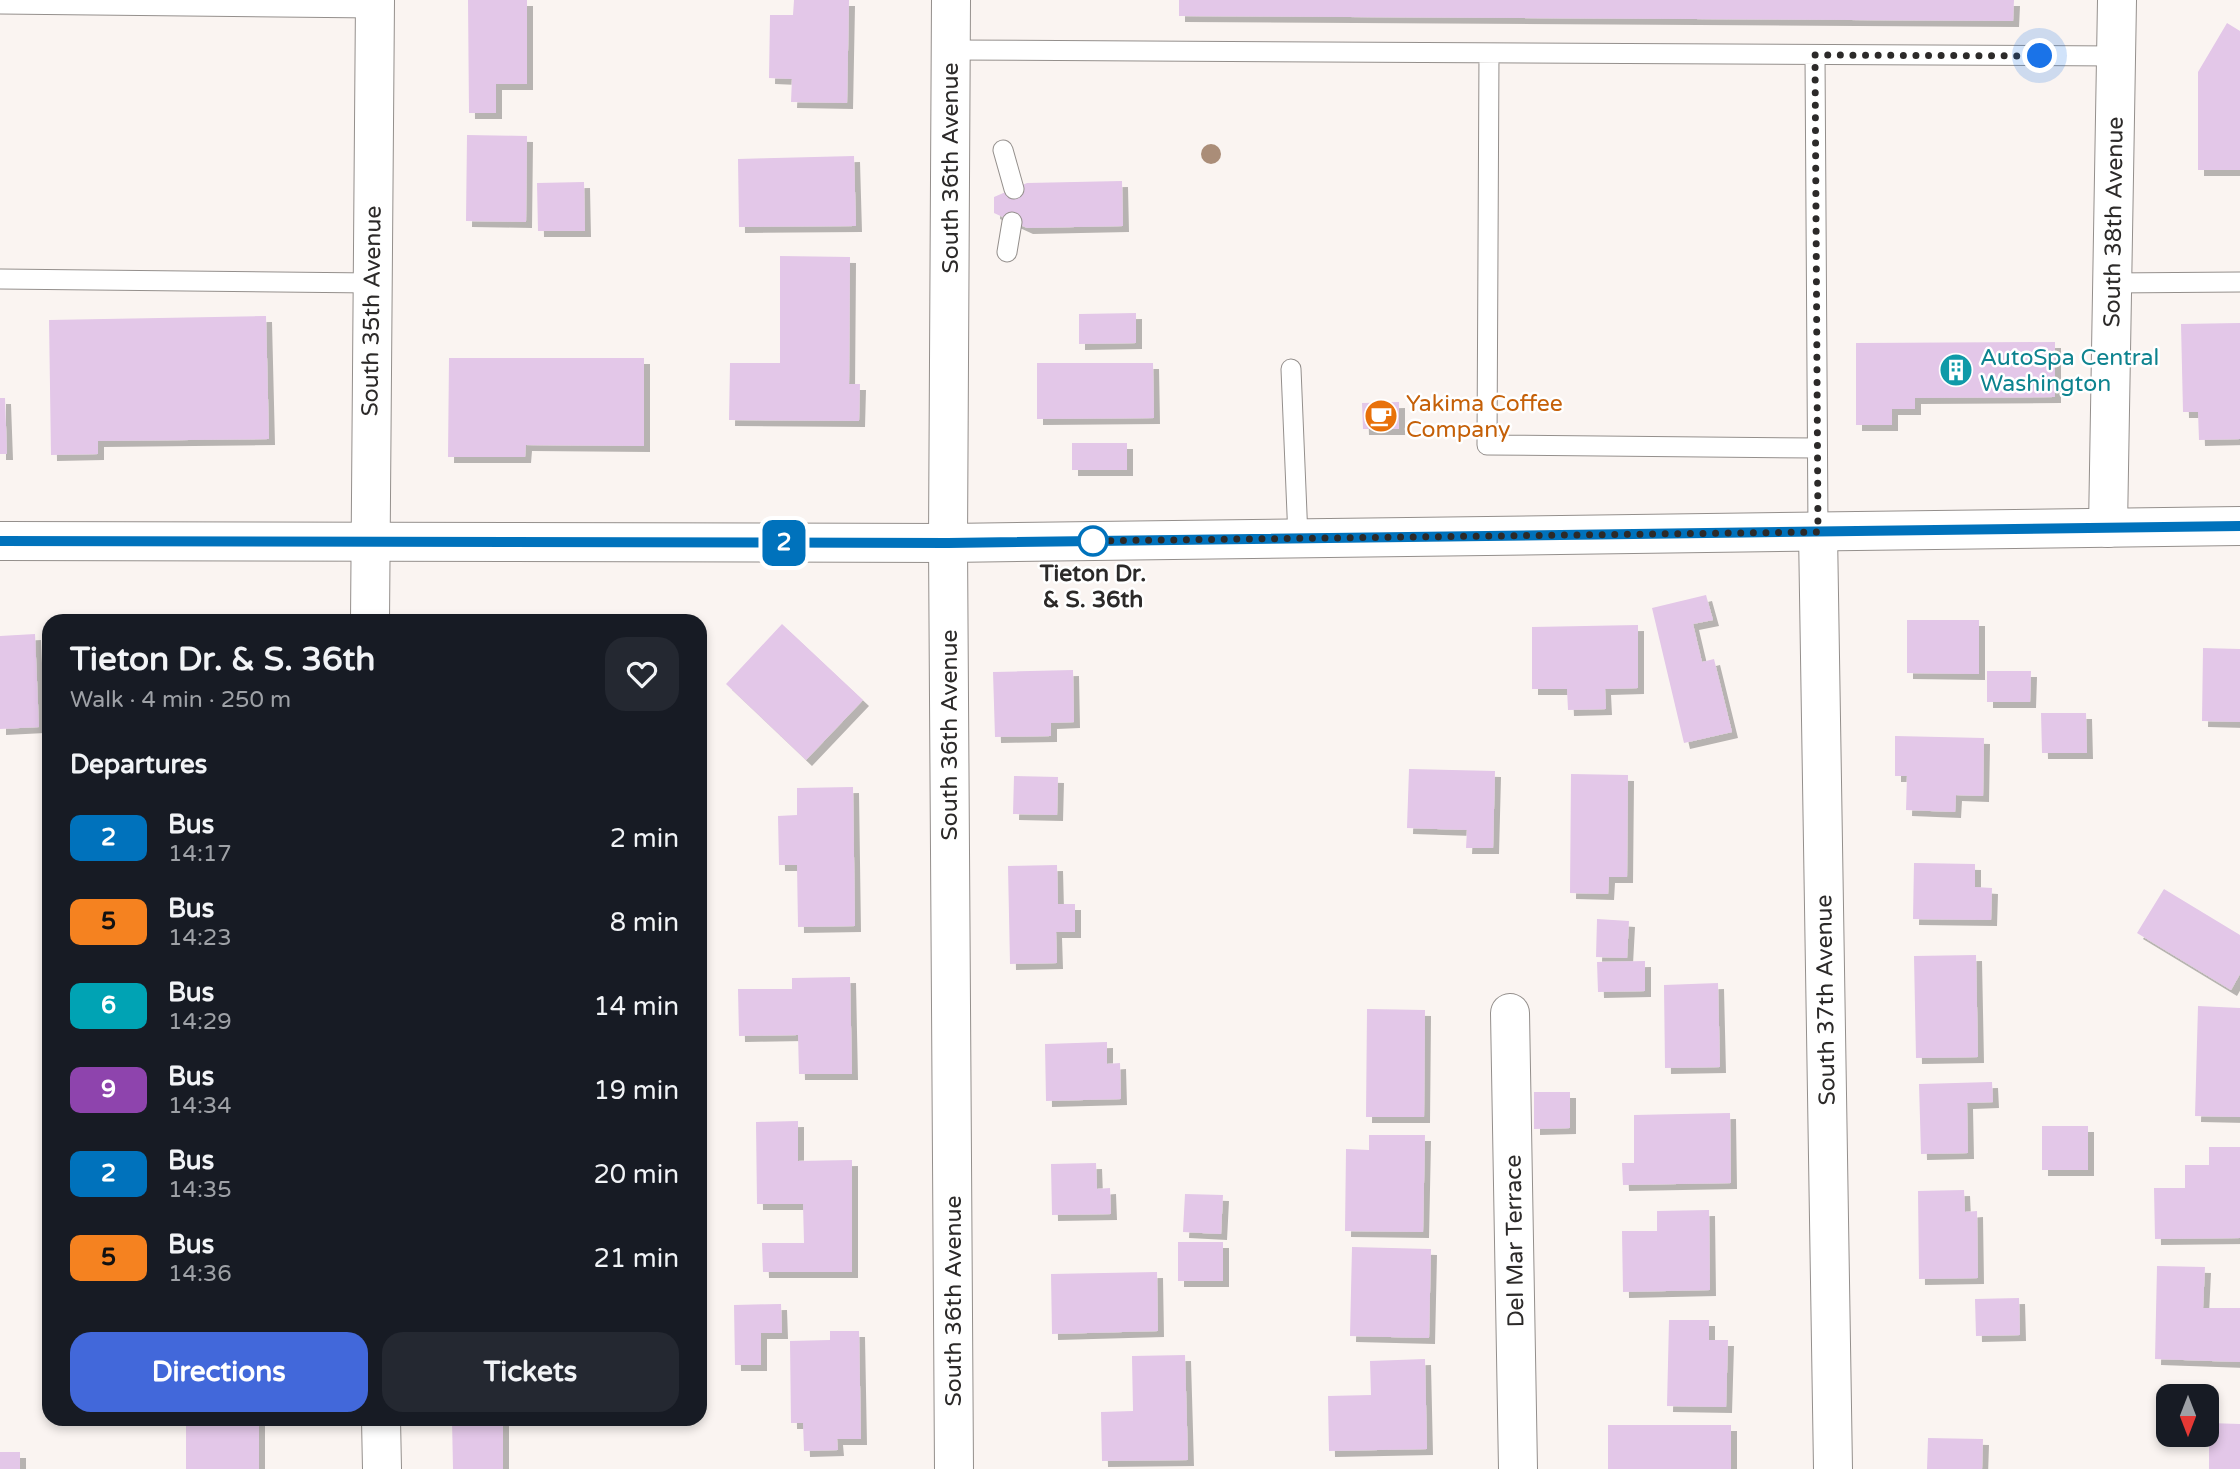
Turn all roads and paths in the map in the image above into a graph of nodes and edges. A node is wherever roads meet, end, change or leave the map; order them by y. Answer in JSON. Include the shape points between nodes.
{"nodes":[{"id":1,"x":951,"y":0,"type":"edge"},
{"id":2,"x":2117,"y":0,"type":"edge"},
{"id":3,"x":0,"y":4,"type":"edge"},
{"id":4,"x":375,"y":4,"type":"edge"},
{"id":5,"x":950,"y":50,"type":"junction"},
{"id":6,"x":1489,"y":53,"type":"junction"},
{"id":7,"x":1815,"y":55,"type":"junction"},
{"id":8,"x":2116,"y":57,"type":"junction"},
{"id":9,"x":1003,"y":150,"type":"dead end"},
{"id":10,"x":1014,"y":189,"type":"dead end"},
{"id":11,"x":1012,"y":222,"type":"dead end"},
{"id":12,"x":1007,"y":252,"type":"dead end"},
{"id":13,"x":0,"y":279,"type":"edge"},
{"id":14,"x":2240,"y":282,"type":"edge"},
{"id":15,"x":372,"y":283,"type":"junction"},
{"id":16,"x":2112,"y":283,"type":"junction"},
{"id":17,"x":1291,"y":369,"type":"dead end"},
{"id":18,"x":1817,"y":449,"type":"junction"},
{"id":19,"x":2240,"y":526,"type":"edge"},
{"id":20,"x":2108,"y":528,"type":"junction"},
{"id":21,"x":1818,"y":532,"type":"junction"},
{"id":22,"x":1298,"y":538,"type":"junction"},
{"id":23,"x":0,"y":541,"type":"edge"},
{"id":24,"x":368,"y":543,"type":"junction"},
{"id":25,"x":948,"y":543,"type":"junction"},
{"id":26,"x":370,"y":614,"type":"edge"},
{"id":27,"x":1510,"y":1013,"type":"dead end"},
{"id":28,"x":382,"y":1426,"type":"edge"},
{"id":29,"x":382,"y":1469,"type":"edge"},
{"id":30,"x":954,"y":1469,"type":"edge"},
{"id":31,"x":1518,"y":1469,"type":"edge"},
{"id":32,"x":1833,"y":1469,"type":"edge"}],
"edges":[{"from":1,"to":5,"type":"street","name":"South 36th Avenue"},
{"from":2,"to":8,"type":"street","name":"South 38th Avenue"},
{"from":3,"to":4,"type":"lane"},
{"from":4,"to":15,"type":"street","name":"South 35th Avenue"},
{"from":5,"to":6,"type":"lane"},
{"from":5,"to":25,"type":"street","name":"South 36th Avenue"},
{"from":6,"to":7,"type":"lane"},
{"from":6,"to":18,"type":"lane","via":[[1487,445]]},
{"from":7,"to":8,"type":"lane"},
{"from":7,"to":18,"type":"lane"},
{"from":8,"to":16,"type":"street","name":"South 38th Avenue"},
{"from":9,"to":10,"type":"lane"},
{"from":11,"to":12,"type":"lane"},
{"from":13,"to":15,"type":"lane"},
{"from":14,"to":16,"type":"lane"},
{"from":15,"to":24,"type":"street","name":"South 35th Avenue"},
{"from":16,"to":20,"type":"street","name":"South 38th Avenue"},
{"from":17,"to":22,"type":"lane"},
{"from":18,"to":21,"type":"lane"},
{"from":19,"to":20,"type":"street"},
{"from":20,"to":21,"type":"street"},
{"from":21,"to":22,"type":"street"},
{"from":21,"to":32,"type":"street","name":"South 37th Avenue"},
{"from":22,"to":25,"type":"street"},
{"from":23,"to":24,"type":"street"},
{"from":24,"to":25,"type":"street"},
{"from":24,"to":26,"type":"street","name":"South 35th Avenue"},
{"from":25,"to":30,"type":"street","name":"South 36th Avenue"},
{"from":27,"to":31,"type":"street","name":"Del Mar Terrace"},
{"from":28,"to":29,"type":"street"}]}
